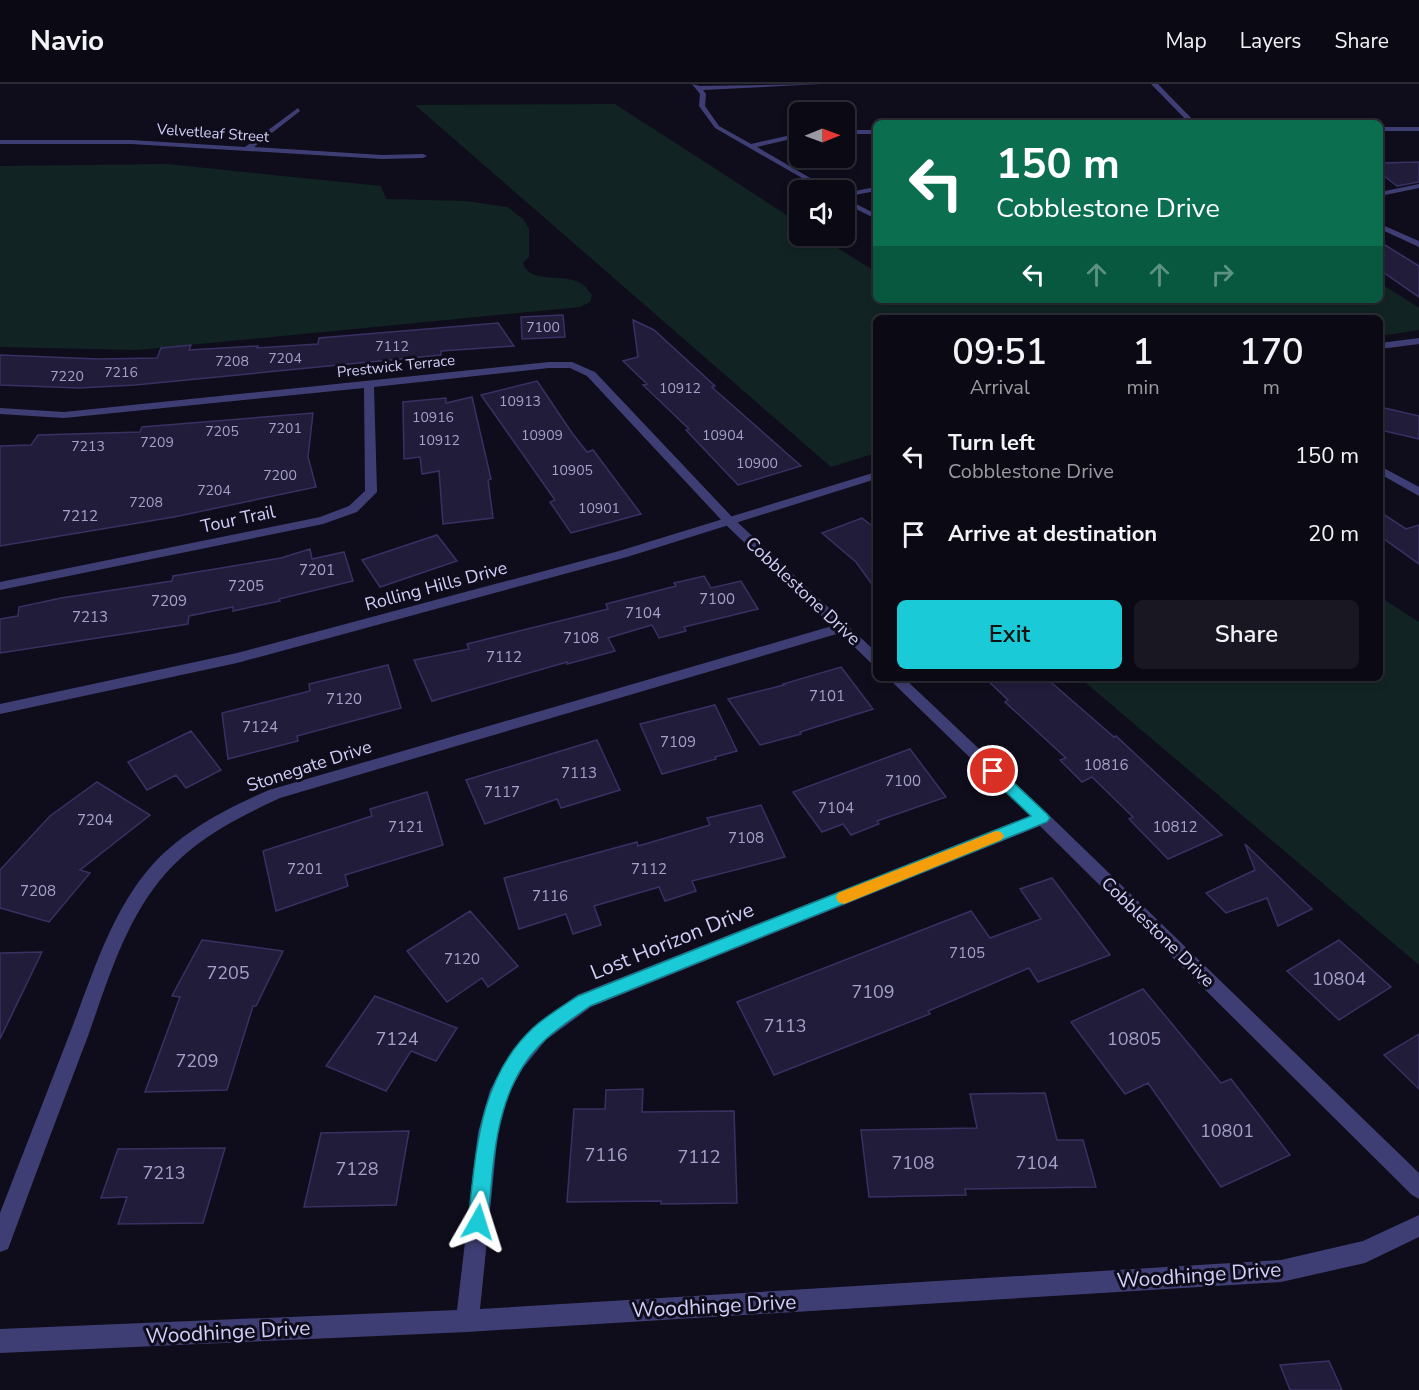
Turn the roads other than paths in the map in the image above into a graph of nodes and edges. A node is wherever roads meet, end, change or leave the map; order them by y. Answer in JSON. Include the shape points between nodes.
{"nodes":[{"id":1,"x":818,"y":84,"type":"edge"},
{"id":2,"x":1154,"y":84,"type":"edge"},
{"id":3,"x":698,"y":86,"type":"edge"},
{"id":4,"x":298,"y":110,"type":"dead end"},
{"id":5,"x":1190,"y":120,"type":"edge"},
{"id":6,"x":1383,"y":129,"type":"edge"},
{"id":7,"x":1419,"y":129,"type":"edge"},
{"id":8,"x":855,"y":132,"type":"edge"},
{"id":9,"x":873,"y":132,"type":"edge"},
{"id":10,"x":789,"y":137,"type":"edge"},
{"id":11,"x":0,"y":142,"type":"edge"},
{"id":12,"x":750,"y":146,"type":"junction"},
{"id":13,"x":248,"y":148,"type":"junction"},
{"id":14,"x":423,"y":156,"type":"dead end"},
{"id":15,"x":810,"y":180,"type":"edge"},
{"id":16,"x":1419,"y":186,"type":"edge"},
{"id":17,"x":873,"y":190,"type":"edge"},
{"id":18,"x":1383,"y":193,"type":"edge"},
{"id":19,"x":855,"y":195,"type":"edge"},
{"id":20,"x":855,"y":205,"type":"edge"},
{"id":21,"x":873,"y":215,"type":"edge"},
{"id":22,"x":1383,"y":227,"type":"edge"},
{"id":23,"x":1419,"y":244,"type":"edge"},
{"id":24,"x":1419,"y":341,"type":"edge"},
{"id":25,"x":1383,"y":346,"type":"edge"},
{"id":26,"x":369,"y":384,"type":"junction"},
{"id":27,"x":0,"y":411,"type":"edge"},
{"id":28,"x":1383,"y":471,"type":"edge"},
{"id":29,"x":873,"y":476,"type":"edge"},
{"id":30,"x":1419,"y":492,"type":"edge"},
{"id":31,"x":730,"y":522,"type":"junction"},
{"id":32,"x":0,"y":586,"type":"edge"},
{"id":33,"x":842,"y":628,"type":"junction"},
{"id":34,"x":873,"y":657,"type":"edge"},
{"id":35,"x":898,"y":681,"type":"edge"},
{"id":36,"x":0,"y":709,"type":"edge"},
{"id":37,"x":1042,"y":818,"type":"junction"},
{"id":38,"x":1419,"y":1188,"type":"edge"},
{"id":39,"x":1419,"y":1226,"type":"edge"},
{"id":40,"x":0,"y":1241,"type":"edge"},
{"id":41,"x":467,"y":1321,"type":"junction"},
{"id":42,"x":0,"y":1341,"type":"edge"}],
"edges":[{"from":1,"to":3,"type":"street"},
{"from":2,"to":5,"type":"street"},
{"from":3,"to":12,"type":"street","via":[[703,94],[702,106],[717,127]]},
{"from":4,"to":13,"type":"street"},
{"from":6,"to":7,"type":"street"},
{"from":8,"to":9,"type":"street"},
{"from":10,"to":12,"type":"street"},
{"from":11,"to":13,"type":"street","name":"Velvetleaf Street","via":[[131,142]]},
{"from":12,"to":15,"type":"street"},
{"from":13,"to":14,"type":"street","name":"Velvetleaf Street"},
{"from":16,"to":18,"type":"street"},
{"from":17,"to":19,"type":"street"},
{"from":20,"to":21,"type":"street"},
{"from":22,"to":23,"type":"street"},
{"from":24,"to":25,"type":"street"},
{"from":26,"to":27,"type":"street","name":"Prestwick Terrace","via":[[64,415]]},
{"from":26,"to":31,"type":"street","name":"Prestwick Terrace","via":[[572,365],[591,375]]},
{"from":26,"to":32,"type":"street","name":"Tour Trail","via":[[371,492],[353,508],[323,520]]},
{"from":28,"to":30,"type":"street"},
{"from":29,"to":31,"type":"street","name":"Rolling Hills Drive"},
{"from":31,"to":33,"type":"street","name":"Cobblestone Drive"},
{"from":31,"to":36,"type":"street","name":"Rolling Hills Drive","via":[[237,658]]},
{"from":33,"to":34,"type":"street","name":"Cobblestone Drive"},
{"from":33,"to":40,"type":"street","name":"Stonegate Drive","via":[[275,794],[241,809],[182,847],[159,869],[114,942]]},
{"from":35,"to":37,"type":"street","name":"Cobblestone Drive"},
{"from":37,"to":38,"type":"street","name":"Cobblestone Drive"},
{"from":37,"to":41,"type":"street","name":"Lost Horizon Drive","via":[[584,1001],[539,1034],[500,1090],[488,1132]]},
{"from":39,"to":41,"type":"street","name":"Woodhinge Drive","via":[[1365,1252],[1281,1271]]},
{"from":41,"to":42,"type":"street","name":"Woodhinge Drive"}]}
